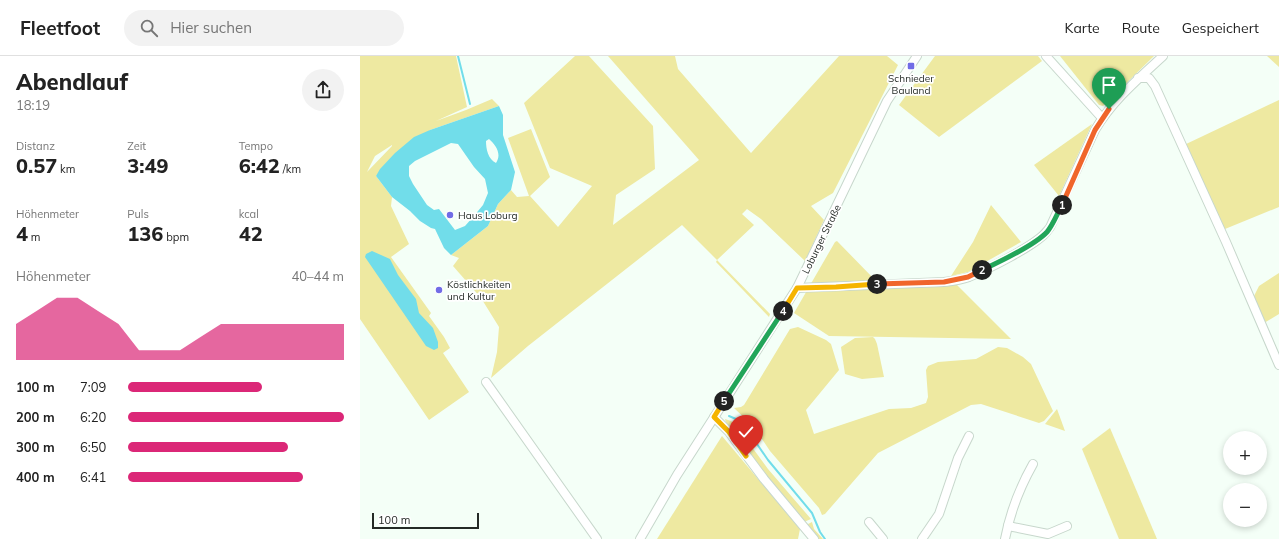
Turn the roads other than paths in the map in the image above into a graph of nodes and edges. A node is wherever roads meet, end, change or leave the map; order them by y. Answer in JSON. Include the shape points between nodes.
{"nodes":[{"id":1,"x":917,"y":56,"type":"edge"},
{"id":2,"x":1046,"y":56,"type":"edge"},
{"id":3,"x":1163,"y":56,"type":"edge"},
{"id":4,"x":1138,"y":78,"type":"junction"},
{"id":5,"x":1102,"y":118,"type":"junction"},
{"id":6,"x":797,"y":288,"type":"junction"},
{"id":7,"x":1279,"y":365,"type":"edge"},
{"id":8,"x":486,"y":382,"type":"dead end"},
{"id":9,"x":714,"y":417,"type":"junction"},
{"id":10,"x":968,"y":436,"type":"dead end"},
{"id":11,"x":1033,"y":464,"type":"dead end"},
{"id":12,"x":869,"y":522,"type":"dead end"},
{"id":13,"x":1008,"y":526,"type":"junction"},
{"id":14,"x":1066,"y":526,"type":"dead end"},
{"id":15,"x":597,"y":539,"type":"edge"},
{"id":16,"x":640,"y":539,"type":"edge"},
{"id":17,"x":814,"y":539,"type":"edge"},
{"id":18,"x":883,"y":539,"type":"edge"},
{"id":19,"x":922,"y":539,"type":"edge"},
{"id":20,"x":1005,"y":539,"type":"edge"}],
"edges":[{"from":1,"to":6,"type":"street","name":"Loburger Straße","via":[[876,124]]},
{"from":2,"to":5,"type":"street"},
{"from":3,"to":4,"type":"street"},
{"from":4,"to":5,"type":"street"},
{"from":4,"to":7,"type":"street","via":[[1149,78],[1155,86]]},
{"from":5,"to":6,"type":"street","via":[[1047,232],[1014,254],[956,281]]},
{"from":6,"to":9,"type":"street","name":"Loburger Straße"},
{"from":8,"to":15,"type":"street"},
{"from":9,"to":16,"type":"street","name":"Loburger Straße"},
{"from":9,"to":17,"type":"street","via":[[729,432]]},
{"from":10,"to":19,"type":"street","via":[[939,514]]},
{"from":11,"to":13,"type":"street","via":[[1022,482]]},
{"from":12,"to":18,"type":"street"},
{"from":13,"to":14,"type":"street","via":[[1048,534]]},
{"from":13,"to":20,"type":"street"}]}
